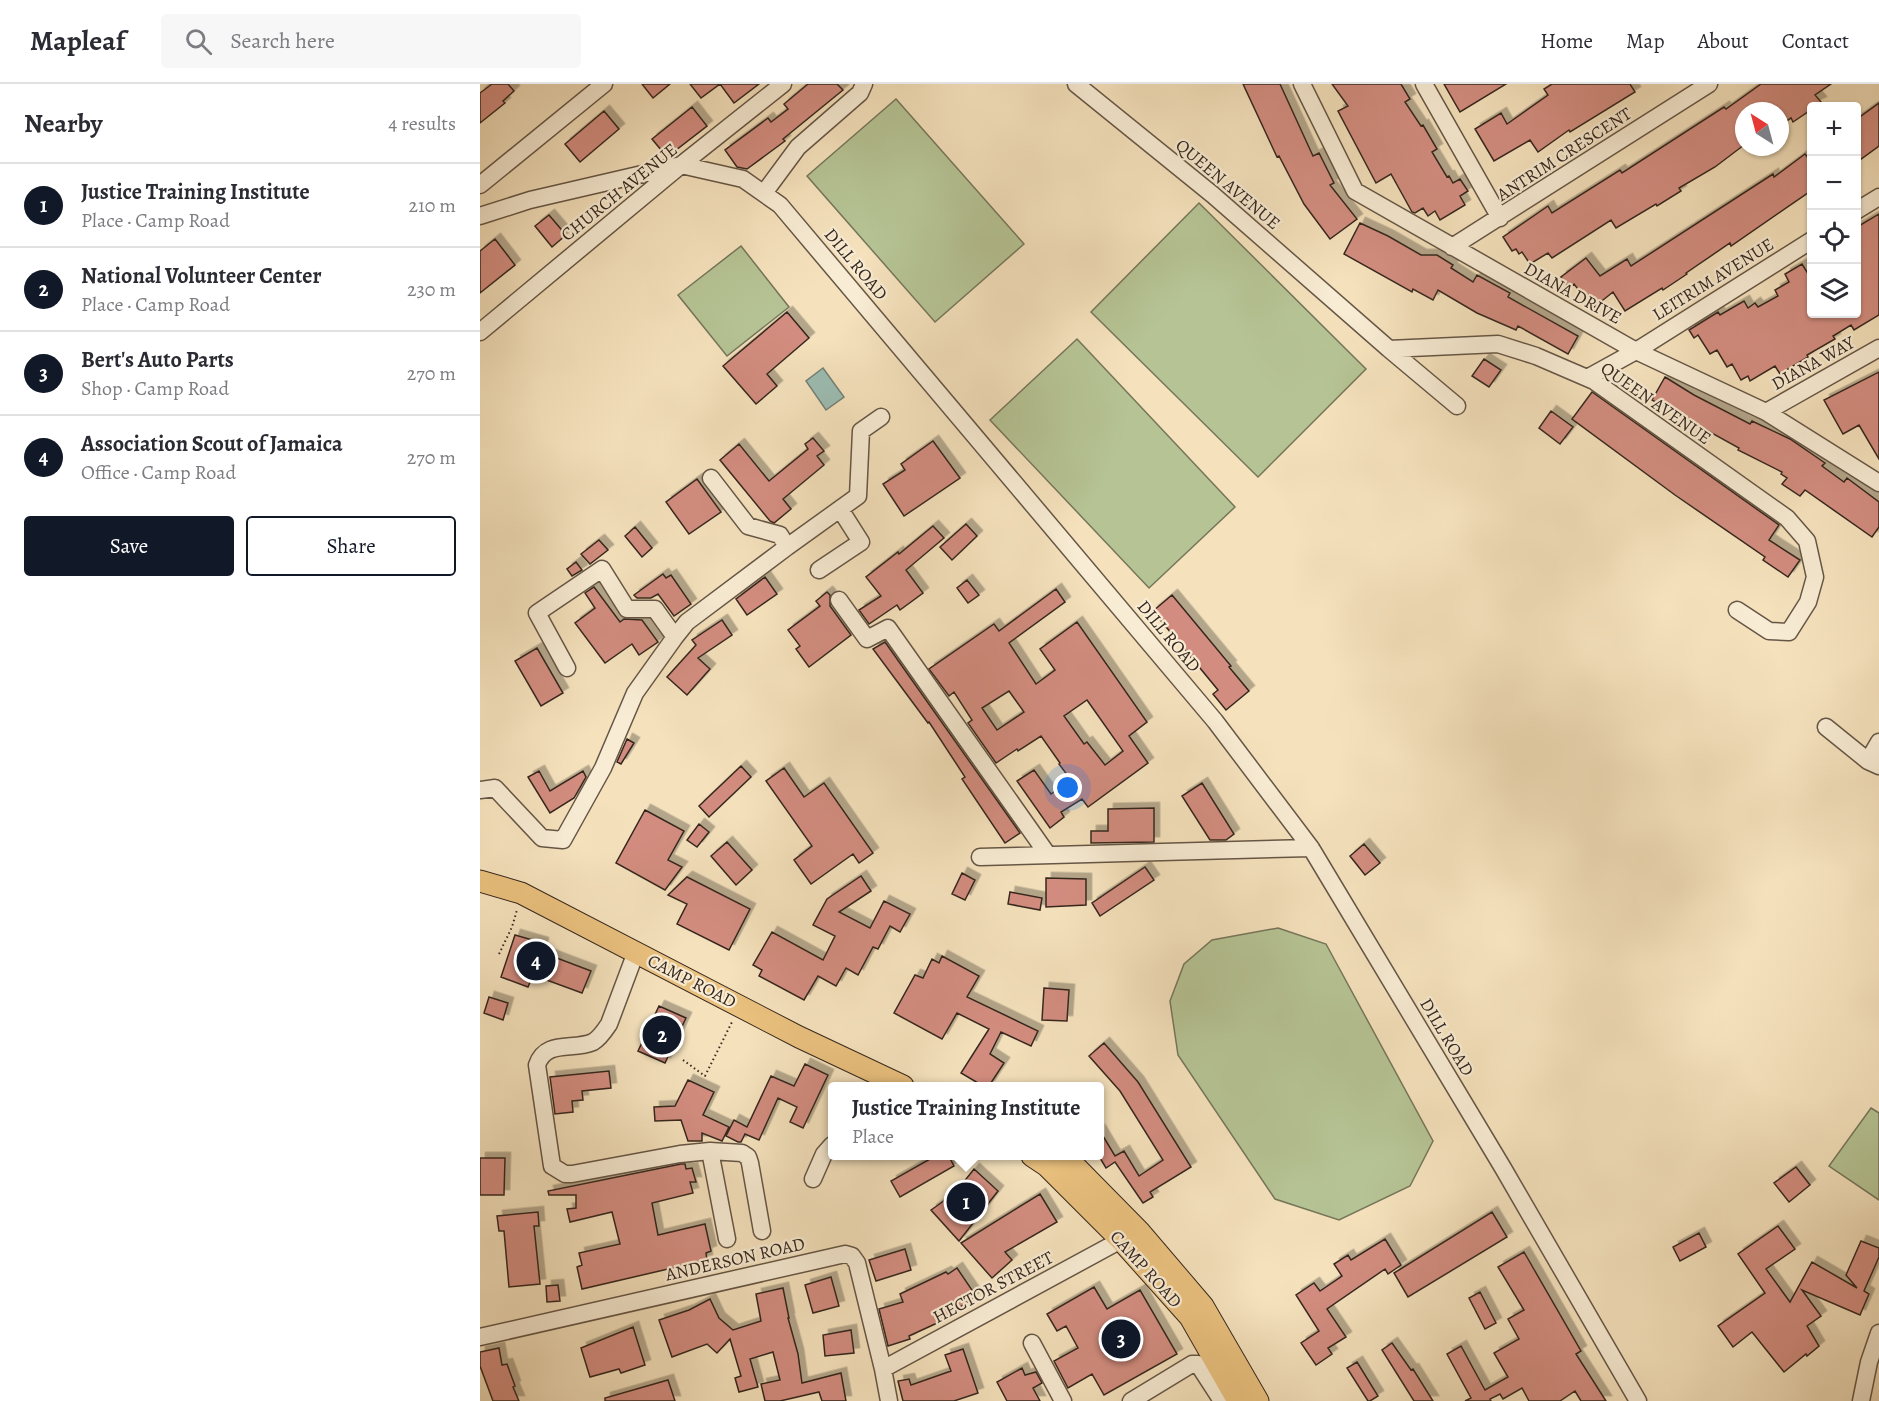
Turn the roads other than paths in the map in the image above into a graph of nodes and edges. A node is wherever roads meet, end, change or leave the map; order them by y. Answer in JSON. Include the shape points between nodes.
{"nodes":[{"id":1,"x":603,"y":84,"type":"edge"},
{"id":2,"x":783,"y":84,"type":"edge"},
{"id":3,"x":864,"y":84,"type":"edge"},
{"id":4,"x":1076,"y":84,"type":"edge"},
{"id":5,"x":1302,"y":84,"type":"edge"},
{"id":6,"x":1424,"y":84,"type":"edge"},
{"id":7,"x":1709,"y":84,"type":"edge"},
{"id":8,"x":681,"y":165,"type":"junction"},
{"id":9,"x":480,"y":185,"type":"edge"},
{"id":10,"x":764,"y":193,"type":"junction"},
{"id":11,"x":1879,"y":197,"type":"edge"},
{"id":12,"x":1859,"y":210,"type":"edge"},
{"id":13,"x":480,"y":216,"type":"edge"},
{"id":14,"x":1500,"y":218,"type":"junction"},
{"id":15,"x":1807,"y":243,"type":"edge"},
{"id":16,"x":1452,"y":248,"type":"junction"},
{"id":17,"x":480,"y":332,"type":"edge"},
{"id":18,"x":1879,"y":348,"type":"edge"},
{"id":19,"x":1389,"y":349,"type":"junction"},
{"id":20,"x":1636,"y":351,"type":"junction"},
{"id":21,"x":1587,"y":378,"type":"junction"},
{"id":22,"x":1457,"y":406,"type":"dead end"},
{"id":23,"x":1766,"y":412,"type":"junction"},
{"id":24,"x":880,"y":417,"type":"dead end"},
{"id":25,"x":711,"y":478,"type":"dead end"},
{"id":26,"x":1879,"y":483,"type":"edge"},
{"id":27,"x":840,"y":509,"type":"junction"},
{"id":28,"x":787,"y":547,"type":"junction"},
{"id":29,"x":819,"y":570,"type":"dead end"},
{"id":30,"x":839,"y":600,"type":"dead end"},
{"id":31,"x":1737,"y":610,"type":"dead end"},
{"id":32,"x":675,"y":637,"type":"junction"},
{"id":33,"x":567,"y":668,"type":"dead end"},
{"id":34,"x":1826,"y":727,"type":"dead end"},
{"id":35,"x":1879,"y":742,"type":"edge"},
{"id":36,"x":1874,"y":764,"type":"edge"},
{"id":37,"x":480,"y":790,"type":"edge"},
{"id":38,"x":1311,"y":848,"type":"junction"},
{"id":39,"x":1048,"y":855,"type":"junction"},
{"id":40,"x":980,"y":856,"type":"dead end"},
{"id":41,"x":480,"y":881,"type":"edge"},
{"id":42,"x":636,"y":952,"type":"junction"},
{"id":43,"x":895,"y":1082,"type":"edge"},
{"id":44,"x":828,"y":1150,"type":"edge"},
{"id":45,"x":710,"y":1151,"type":"junction"},
{"id":46,"x":1039,"y":1160,"type":"edge"},
{"id":47,"x":1068,"y":1160,"type":"edge"},
{"id":48,"x":813,"y":1179,"type":"dead end"},
{"id":49,"x":762,"y":1231,"type":"dead end"},
{"id":50,"x":727,"y":1239,"type":"dead end"},
{"id":51,"x":1121,"y":1240,"type":"junction"},
{"id":52,"x":1879,"y":1333,"type":"edge"},
{"id":53,"x":480,"y":1337,"type":"edge"},
{"id":54,"x":1032,"y":1343,"type":"dead end"},
{"id":55,"x":883,"y":1369,"type":"junction"},
{"id":56,"x":1153,"y":1395,"type":"edge"},
{"id":57,"x":889,"y":1401,"type":"edge"},
{"id":58,"x":1063,"y":1401,"type":"edge"},
{"id":59,"x":1131,"y":1401,"type":"edge"},
{"id":60,"x":1222,"y":1401,"type":"edge"},
{"id":61,"x":1238,"y":1401,"type":"edge"},
{"id":62,"x":1258,"y":1401,"type":"edge"},
{"id":63,"x":1638,"y":1401,"type":"edge"},
{"id":64,"x":1861,"y":1401,"type":"edge"}],
"edges":[{"from":1,"to":9,"type":"street"},
{"from":2,"to":8,"type":"street","name":"CHURCH AVENUE"},
{"from":3,"to":10,"type":"street","via":[[860,93],[798,147]]},
{"from":4,"to":19,"type":"street","name":"QUEEN AVENUE","via":[[1213,195]]},
{"from":5,"to":16,"type":"street","name":"DIANA DRIVE","via":[[1354,190]]},
{"from":6,"to":14,"type":"street","name":"ANTRIM CRESCENT"},
{"from":7,"to":14,"type":"street","name":"ANTRIM CRESCENT"},
{"from":8,"to":10,"type":"street","name":"DILL ROAD","via":[[743,178]]},
{"from":8,"to":13,"type":"street","name":"DILL ROAD","via":[[530,200]]},
{"from":8,"to":17,"type":"street","name":"CHURCH AVENUE"},
{"from":10,"to":38,"type":"street","name":"DILL ROAD","via":[[780,205],[1208,712]]},
{"from":11,"to":12,"type":"street"},
{"from":14,"to":16,"type":"street","name":"ANTRIM CRESCENT"},
{"from":15,"to":20,"type":"street","name":"LEITRIM AVENUE"},
{"from":16,"to":20,"type":"street","name":"DIANA DRIVE"},
{"from":18,"to":23,"type":"street","name":"DIANA WAY"},
{"from":19,"to":21,"type":"street","name":"QUEEN AVENUE","via":[[1498,344]]},
{"from":19,"to":22,"type":"street"},
{"from":20,"to":21,"type":"street","name":"LEITRIM AVENUE"},
{"from":20,"to":23,"type":"street","name":"DIANA DRIVE"},
{"from":21,"to":31,"type":"street","name":"QUEEN AVENUE","via":[[1786,518],[1807,541],[1815,577],[1808,602],[1789,632],[1769,631]]},
{"from":23,"to":26,"type":"street","name":"DIANA DRIVE"},
{"from":24,"to":27,"type":"street","via":[[861,431],[858,496]]},
{"from":25,"to":28,"type":"street","via":[[748,526],[780,536]]},
{"from":27,"to":28,"type":"street"},
{"from":27,"to":29,"type":"street","via":[[861,542]]},
{"from":28,"to":32,"type":"street","via":[[687,622]]},
{"from":30,"to":39,"type":"street","via":[[867,639],[888,628]]},
{"from":32,"to":33,"type":"street","via":[[655,609],[627,609],[602,568],[537,613]]},
{"from":32,"to":37,"type":"street","via":[[635,693],[603,768],[563,840],[542,838],[495,788]]},
{"from":34,"to":36,"type":"street"},
{"from":35,"to":36,"type":"street"},
{"from":38,"to":39,"type":"street"},
{"from":38,"to":63,"type":"street","name":"DILL ROAD"},
{"from":39,"to":40,"type":"street"},
{"from":41,"to":42,"type":"main road","name":"CAMP ROAD","via":[[521,893]]},
{"from":42,"to":43,"type":"main road","name":"CAMP ROAD"},
{"from":42,"to":45,"type":"street","via":[[603,1034],[592,1042],[551,1049],[540,1057],[537,1065],[552,1166],[572,1174]]},
{"from":44,"to":48,"type":"street"},
{"from":45,"to":49,"type":"street","via":[[742,1152],[748,1157]]},
{"from":45,"to":50,"type":"street"},
{"from":46,"to":51,"type":"main road","name":"CAMP ROAD"},
{"from":47,"to":62,"type":"main road","name":"CAMP ROAD","via":[[1139,1231],[1203,1306]]},
{"from":51,"to":55,"type":"street","name":"HECTOR STREET"},
{"from":51,"to":61,"type":"main road","name":"CAMP ROAD","via":[[1190,1317]]},
{"from":52,"to":64,"type":"street"},
{"from":53,"to":55,"type":"street","name":"ANDERSON ROAD","via":[[845,1254],[857,1263]]},
{"from":54,"to":58,"type":"street"},
{"from":55,"to":57,"type":"street","name":"ANDERSON ROAD"},
{"from":56,"to":59,"type":"street"},
{"from":56,"to":60,"type":"street","via":[[1192,1364],[1198,1364]]}]}
